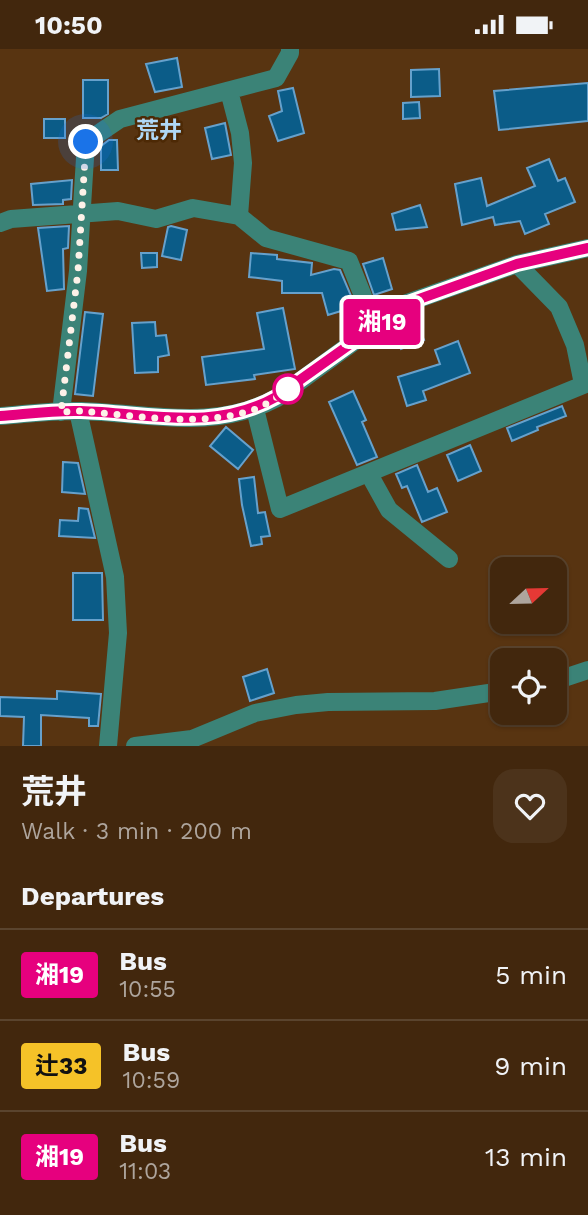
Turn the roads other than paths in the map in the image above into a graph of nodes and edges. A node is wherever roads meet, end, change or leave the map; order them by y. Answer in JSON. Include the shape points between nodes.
{"nodes":[{"id":1,"x":290,"y":49,"type":"edge"},
{"id":2,"x":229,"y":91,"type":"junction"},
{"id":3,"x":82,"y":213,"type":"junction"},
{"id":4,"x":239,"y":216,"type":"junction"},
{"id":5,"x":0,"y":223,"type":"edge"},
{"id":6,"x":588,"y":248,"type":"edge"},
{"id":7,"x":517,"y":264,"type":"junction"},
{"id":8,"x":371,"y":330,"type":"junction"},
{"id":9,"x":586,"y":383,"type":"edge"},
{"id":10,"x":255,"y":409,"type":"junction"},
{"id":11,"x":70,"y":411,"type":"junction"},
{"id":12,"x":0,"y":416,"type":"edge"},
{"id":13,"x":369,"y":474,"type":"junction"},
{"id":14,"x":449,"y":559,"type":"dead end"},
{"id":15,"x":588,"y":670,"type":"edge"},
{"id":16,"x":567,"y":677,"type":"edge"},
{"id":17,"x":490,"y":693,"type":"edge"},
{"id":18,"x":108,"y":746,"type":"edge"},
{"id":19,"x":135,"y":746,"type":"edge"}],
"edges":[{"from":1,"to":2,"type":"street","via":[[276,78]]},
{"from":2,"to":3,"type":"street","via":[[120,119],[86,142]]},
{"from":2,"to":4,"type":"street","via":[[243,163]]},
{"from":3,"to":4,"type":"street","via":[[118,211],[156,219],[193,208]]},
{"from":3,"to":5,"type":"street"},
{"from":3,"to":11,"type":"street"},
{"from":4,"to":8,"type":"street","via":[[266,238],[349,261]]},
{"from":6,"to":7,"type":"street"},
{"from":7,"to":8,"type":"street","via":[[408,303]]},
{"from":7,"to":9,"type":"street","via":[[559,307]]},
{"from":8,"to":10,"type":"street"},
{"from":9,"to":13,"type":"street"},
{"from":10,"to":11,"type":"street","via":[[195,419]]},
{"from":10,"to":13,"type":"street","via":[[280,509]]},
{"from":11,"to":12,"type":"street"},
{"from":11,"to":18,"type":"street","via":[[116,577],[118,633]]},
{"from":13,"to":14,"type":"street","via":[[389,510]]},
{"from":15,"to":16,"type":"street"},
{"from":17,"to":19,"type":"street","via":[[435,701],[296,705],[255,713],[192,739]]}]}
